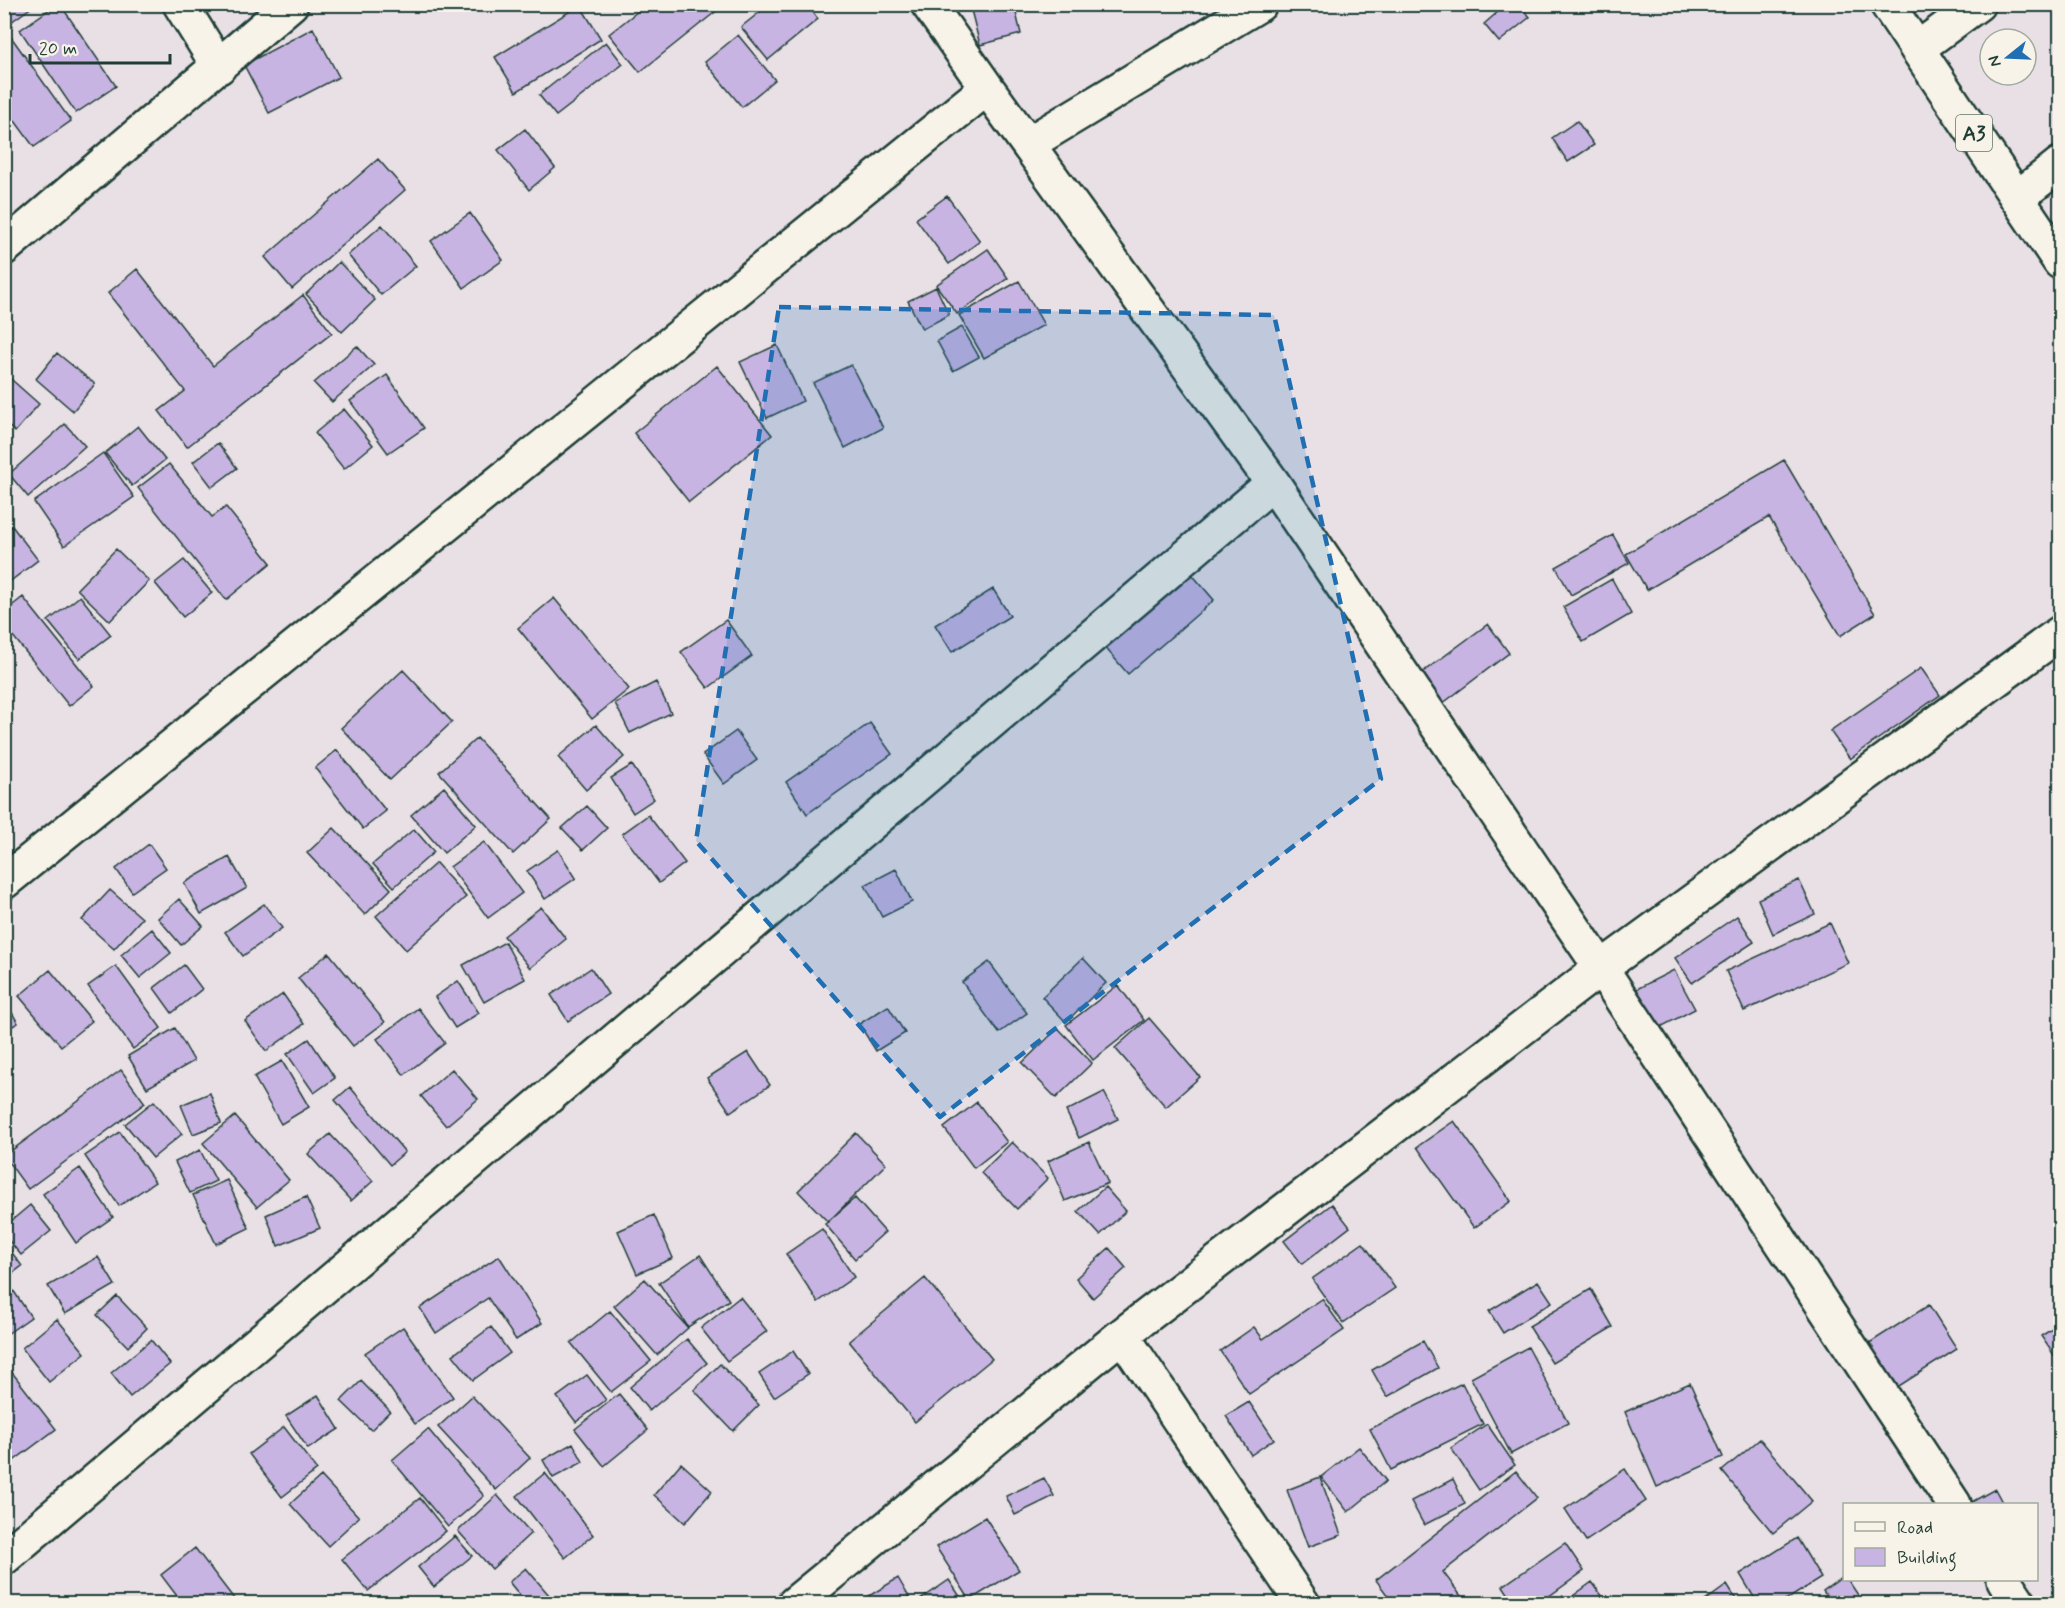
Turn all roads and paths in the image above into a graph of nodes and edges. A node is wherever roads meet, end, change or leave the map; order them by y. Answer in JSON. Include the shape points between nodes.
{"nodes":[{"id":1,"x":180,"y":4,"type":"edge"},
{"id":2,"x":291,"y":4,"type":"edge"},
{"id":3,"x":928,"y":4,"type":"edge"},
{"id":4,"x":1260,"y":4,"type":"edge"},
{"id":5,"x":1887,"y":4,"type":"edge"},
{"id":6,"x":1978,"y":4,"type":"edge"},
{"id":7,"x":1917,"y":49,"type":"junction"},
{"id":8,"x":219,"y":67,"type":"junction"},
{"id":9,"x":987,"y":88,"type":"junction"},
{"id":10,"x":1028,"y":144,"type":"junction"},
{"id":11,"x":2061,"y":164,"type":"edge"},
{"id":12,"x":2017,"y":198,"type":"junction"},
{"id":13,"x":4,"y":248,"type":"edge"},
{"id":14,"x":2061,"y":262,"type":"edge"},
{"id":15,"x":1273,"y":483,"type":"junction"},
{"id":16,"x":2061,"y":633,"type":"edge"},
{"id":17,"x":4,"y":882,"type":"edge"},
{"id":18,"x":1601,"y":968,"type":"junction"},
{"id":19,"x":1122,"y":1335,"type":"junction"},
{"id":20,"x":1953,"y":1503,"type":"edge"},
{"id":21,"x":4,"y":1558,"type":"edge"},
{"id":22,"x":2005,"y":1581,"type":"edge"},
{"id":23,"x":794,"y":1604,"type":"edge"},
{"id":24,"x":1303,"y":1604,"type":"edge"},
{"id":25,"x":2020,"y":1604,"type":"edge"}],
"edges":[{"from":1,"to":8,"type":"main road"},
{"from":2,"to":8,"type":"main road"},
{"from":3,"to":9,"type":"main road"},
{"from":4,"to":10,"type":"main road"},
{"from":5,"to":7,"type":"main road","number":"A3"},
{"from":6,"to":7,"type":"main road"},
{"from":7,"to":12,"type":"main road","number":"A3"},
{"from":8,"to":13,"type":"main road"},
{"from":9,"to":10,"type":"main road"},
{"from":9,"to":17,"type":"main road"},
{"from":10,"to":15,"type":"main road"},
{"from":11,"to":12,"type":"main road"},
{"from":12,"to":14,"type":"main road","number":"A3"},
{"from":15,"to":18,"type":"main road"},
{"from":15,"to":21,"type":"main road"},
{"from":16,"to":18,"type":"main road"},
{"from":18,"to":19,"type":"main road"},
{"from":18,"to":20,"type":"main road"},
{"from":19,"to":23,"type":"main road"},
{"from":19,"to":24,"type":"main road"},
{"from":22,"to":25,"type":"main road"}]}
